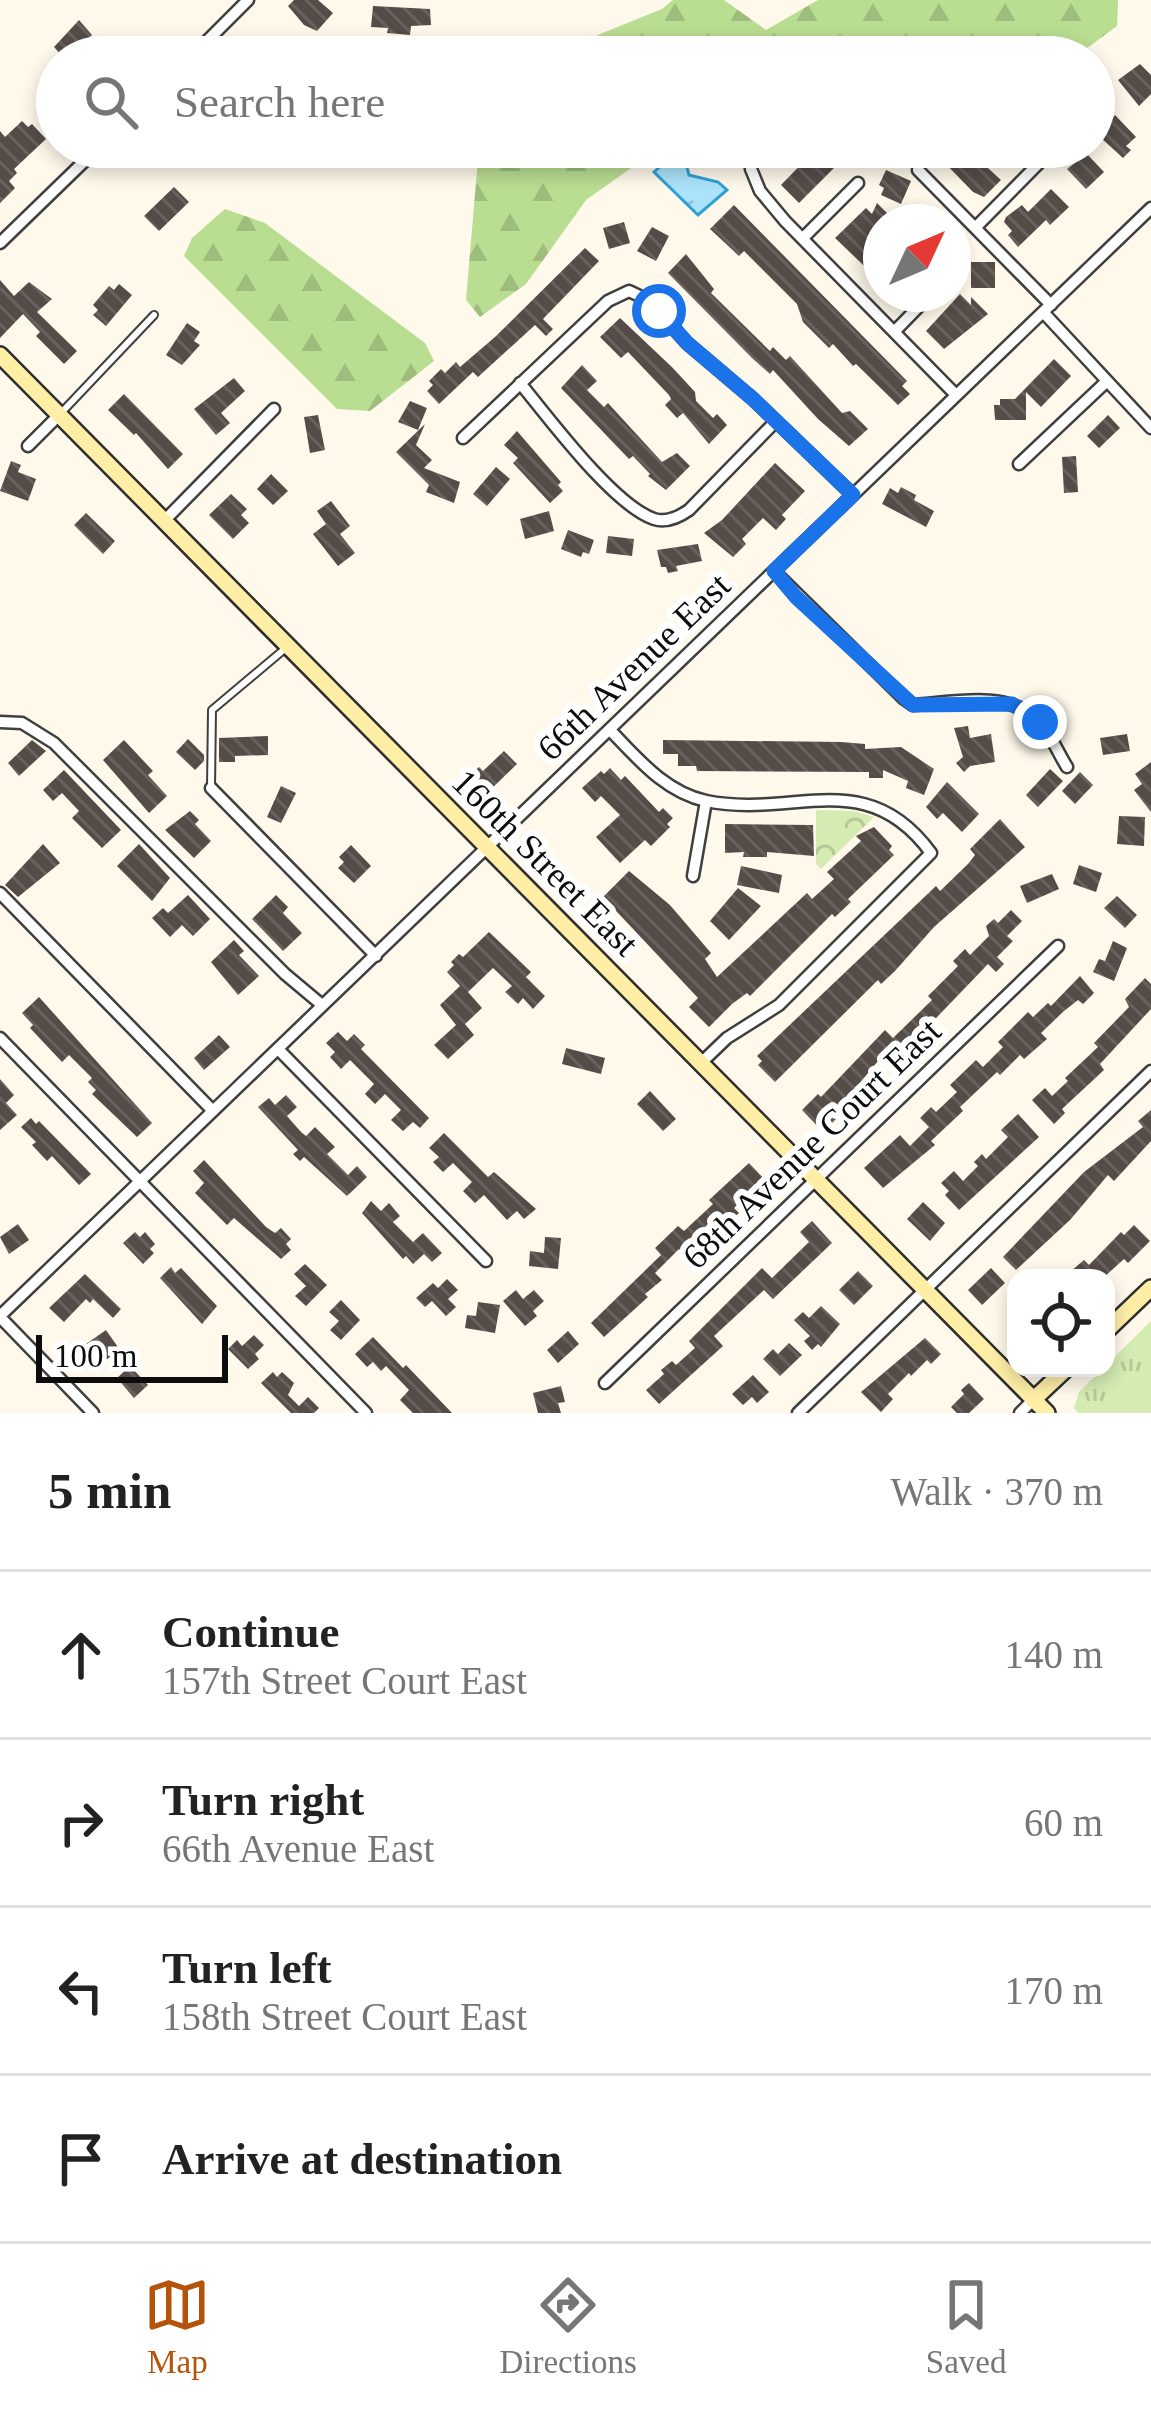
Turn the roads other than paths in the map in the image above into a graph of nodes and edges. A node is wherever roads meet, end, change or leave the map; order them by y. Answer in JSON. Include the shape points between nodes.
{"nodes":[{"id":1,"x":248,"y":0,"type":"edge"},
{"id":2,"x":212,"y":36,"type":"edge"},
{"id":3,"x":78,"y":168,"type":"edge"},
{"id":4,"x":1034,"y":168,"type":"edge"},
{"id":5,"x":751,"y":169,"type":"dead end"},
{"id":6,"x":918,"y":170,"type":"edge"},
{"id":7,"x":858,"y":183,"type":"dead end"},
{"id":8,"x":1151,"y":208,"type":"edge"},
{"id":9,"x":975,"y":228,"type":"junction"},
{"id":10,"x":803,"y":238,"type":"junction"},
{"id":11,"x":0,"y":243,"type":"edge"},
{"id":12,"x":1047,"y":308,"type":"junction"},
{"id":13,"x":914,"y":312,"type":"edge"},
{"id":14,"x":154,"y":315,"type":"dead end"},
{"id":15,"x":896,"y":331,"type":"junction"},
{"id":16,"x":0,"y":355,"type":"edge"},
{"id":17,"x":1106,"y":382,"type":"junction"},
{"id":18,"x":520,"y":383,"type":"junction"},
{"id":19,"x":956,"y":395,"type":"junction"},
{"id":20,"x":274,"y":409,"type":"dead end"},
{"id":21,"x":59,"y":415,"type":"junction"},
{"id":22,"x":775,"y":422,"type":"junction"},
{"id":23,"x":1151,"y":428,"type":"edge"},
{"id":24,"x":463,"y":438,"type":"dead end"},
{"id":25,"x":28,"y":446,"type":"dead end"},
{"id":26,"x":1018,"y":464,"type":"dead end"},
{"id":27,"x":853,"y":495,"type":"junction"},
{"id":28,"x":164,"y":521,"type":"junction"},
{"id":29,"x":774,"y":571,"type":"junction"},
{"id":30,"x":288,"y":645,"type":"junction"},
{"id":31,"x":0,"y":722,"type":"edge"},
{"id":32,"x":610,"y":730,"type":"junction"},
{"id":33,"x":1067,"y":767,"type":"dead end"},
{"id":34,"x":211,"y":788,"type":"joint"},
{"id":35,"x":706,"y":801,"type":"junction"},
{"id":36,"x":489,"y":847,"type":"junction"},
{"id":37,"x":693,"y":876,"type":"dead end"},
{"id":38,"x":0,"y":893,"type":"edge"},
{"id":39,"x":1058,"y":946,"type":"dead end"},
{"id":40,"x":376,"y":956,"type":"junction"},
{"id":41,"x":322,"y":1005,"type":"junction"},
{"id":42,"x":0,"y":1039,"type":"edge"},
{"id":43,"x":278,"y":1049,"type":"junction"},
{"id":44,"x":702,"y":1062,"type":"junction"},
{"id":45,"x":1151,"y":1071,"type":"edge"},
{"id":46,"x":213,"y":1111,"type":"junction"},
{"id":47,"x":817,"y":1178,"type":"junction"},
{"id":48,"x":139,"y":1183,"type":"junction"},
{"id":49,"x":486,"y":1261,"type":"dead end"},
{"id":50,"x":1151,"y":1288,"type":"edge"},
{"id":51,"x":926,"y":1290,"type":"junction"},
{"id":52,"x":0,"y":1317,"type":"edge"},
{"id":53,"x":1115,"y":1322,"type":"edge"},
{"id":54,"x":1057,"y":1377,"type":"edge"},
{"id":55,"x":605,"y":1383,"type":"dead end"},
{"id":56,"x":1033,"y":1400,"type":"junction"},
{"id":57,"x":93,"y":1413,"type":"edge"},
{"id":58,"x":366,"y":1413,"type":"edge"},
{"id":59,"x":798,"y":1413,"type":"edge"},
{"id":60,"x":1020,"y":1413,"type":"edge"},
{"id":61,"x":1047,"y":1413,"type":"edge"}],
"edges":[{"from":1,"to":2,"type":"street"},
{"from":3,"to":11,"type":"street"},
{"from":4,"to":9,"type":"street"},
{"from":5,"to":10,"type":"street","via":[[760,191]]},
{"from":6,"to":9,"type":"street"},
{"from":7,"to":10,"type":"street"},
{"from":8,"to":12,"type":"street","name":"66th Avenue East"},
{"from":9,"to":12,"type":"street"},
{"from":10,"to":15,"type":"street"},
{"from":12,"to":17,"type":"street"},
{"from":12,"to":19,"type":"street","name":"66th Avenue East"},
{"from":13,"to":15,"type":"street"},
{"from":14,"to":21,"type":"lane"},
{"from":15,"to":19,"type":"street"},
{"from":16,"to":21,"type":"main road","name":"160th Street East"},
{"from":17,"to":23,"type":"street"},
{"from":17,"to":26,"type":"street"},
{"from":18,"to":22,"type":"street","via":[[628,291],[648,300]]},
{"from":18,"to":22,"type":"street","via":[[589,465],[656,520],[689,510]]},
{"from":18,"to":24,"type":"street"},
{"from":19,"to":27,"type":"street","name":"66th Avenue East"},
{"from":20,"to":28,"type":"street"},
{"from":21,"to":25,"type":"street"},
{"from":21,"to":28,"type":"main road","name":"160th Street East"},
{"from":22,"to":27,"type":"street"},
{"from":27,"to":29,"type":"street","name":"66th Avenue East"},
{"from":28,"to":30,"type":"main road","name":"160th Street East"},
{"from":29,"to":32,"type":"street","name":"66th Avenue East"},
{"from":29,"to":33,"type":"street","via":[[913,705],[1024,708]]},
{"from":30,"to":34,"type":"lane","via":[[212,710]]},
{"from":30,"to":36,"type":"main road","name":"160th Street East"},
{"from":31,"to":41,"type":"street","via":[[22,723],[54,743]]},
{"from":32,"to":35,"type":"street","via":[[656,777]]},
{"from":32,"to":36,"type":"street","name":"66th Avenue East"},
{"from":34,"to":40,"type":"street"},
{"from":35,"to":37,"type":"street"},
{"from":35,"to":44,"type":"street","via":[[870,804],[913,827],[931,853],[779,1005]]},
{"from":36,"to":40,"type":"street","name":"66th Avenue East"},
{"from":36,"to":44,"type":"main road","name":"160th Street East"},
{"from":38,"to":46,"type":"street"},
{"from":39,"to":47,"type":"street","name":"68th Avenue Court East"},
{"from":40,"to":41,"type":"street","name":"66th Avenue East"},
{"from":41,"to":43,"type":"street","name":"66th Avenue East"},
{"from":42,"to":48,"type":"street"},
{"from":43,"to":46,"type":"street","name":"66th Avenue East"},
{"from":43,"to":49,"type":"street"},
{"from":44,"to":47,"type":"main road","name":"160th Street East"},
{"from":45,"to":51,"type":"street"},
{"from":46,"to":48,"type":"street","name":"66th Avenue East"},
{"from":47,"to":51,"type":"main road","name":"160th Street East"},
{"from":47,"to":55,"type":"street","name":"68th Avenue Court East"},
{"from":48,"to":52,"type":"street","name":"66th Avenue East"},
{"from":48,"to":58,"type":"street"},
{"from":50,"to":53,"type":"main road"},
{"from":51,"to":56,"type":"main road","name":"160th Street East"},
{"from":51,"to":59,"type":"street"},
{"from":52,"to":57,"type":"street"},
{"from":54,"to":56,"type":"main road"},
{"from":56,"to":60,"type":"street"},
{"from":56,"to":61,"type":"main road","name":"160th Street East"}]}
